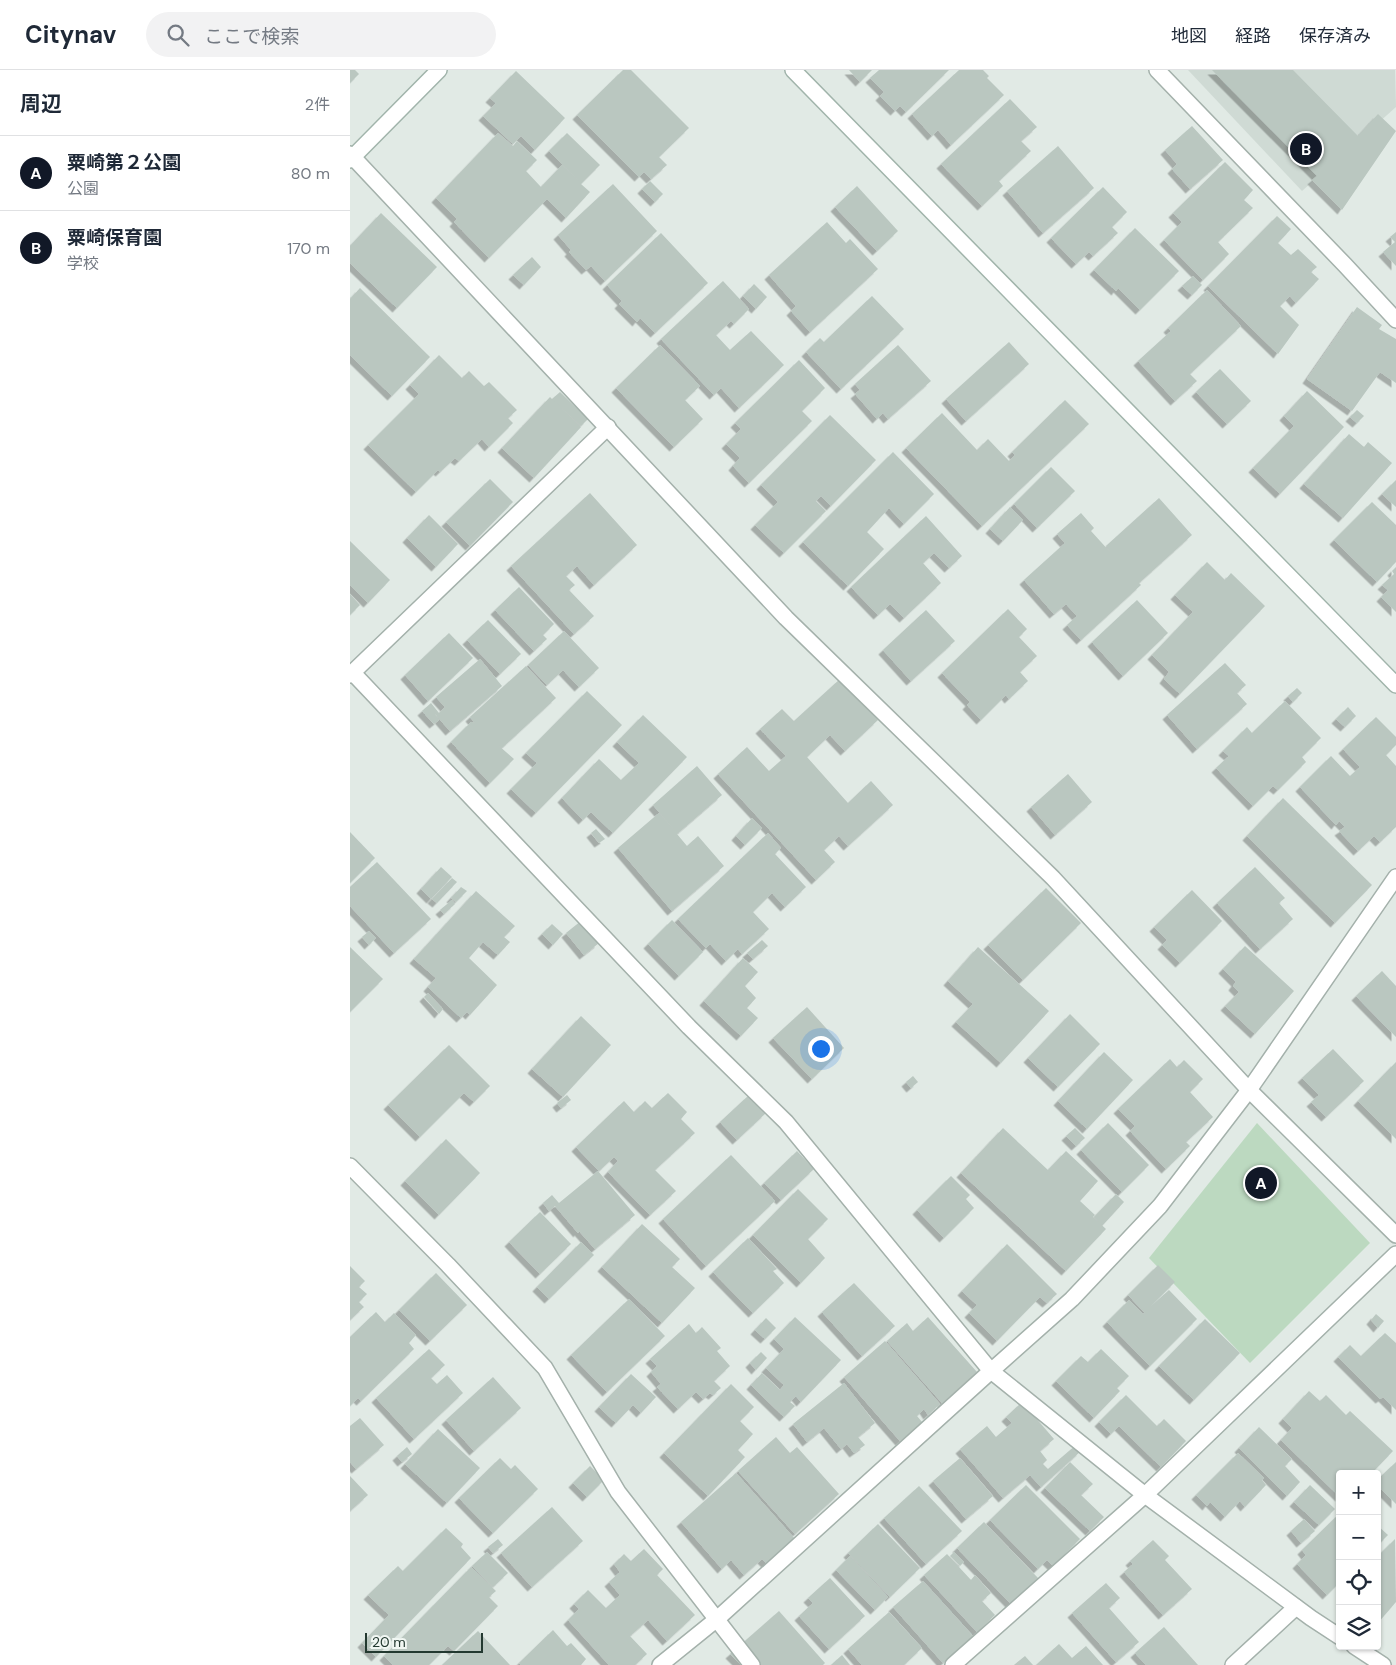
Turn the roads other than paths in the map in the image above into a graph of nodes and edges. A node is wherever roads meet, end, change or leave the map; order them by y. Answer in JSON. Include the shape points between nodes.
{"nodes":[{"id":1,"x":439,"y":70,"type":"edge"},
{"id":2,"x":793,"y":70,"type":"edge"},
{"id":3,"x":1157,"y":70,"type":"edge"},
{"id":4,"x":351,"y":157,"type":"edge"},
{"id":5,"x":1396,"y":320,"type":"edge"},
{"id":6,"x":608,"y":427,"type":"junction"},
{"id":7,"x":351,"y":674,"type":"edge"},
{"id":8,"x":1396,"y":685,"type":"edge"},
{"id":9,"x":1396,"y":877,"type":"edge"},
{"id":10,"x":1249,"y":1090,"type":"junction"},
{"id":11,"x":350,"y":1166,"type":"edge"},
{"id":12,"x":1396,"y":1235,"type":"edge"},
{"id":13,"x":1396,"y":1254,"type":"edge"},
{"id":14,"x":991,"y":1371,"type":"junction"},
{"id":15,"x":1145,"y":1495,"type":"junction"},
{"id":16,"x":1296,"y":1607,"type":"junction"},
{"id":17,"x":717,"y":1620,"type":"junction"},
{"id":18,"x":1336,"y":1634,"type":"edge"},
{"id":19,"x":1360,"y":1650,"type":"edge"},
{"id":20,"x":660,"y":1665,"type":"edge"},
{"id":21,"x":752,"y":1665,"type":"edge"},
{"id":22,"x":953,"y":1665,"type":"edge"},
{"id":23,"x":1233,"y":1665,"type":"edge"},
{"id":24,"x":1383,"y":1665,"type":"edge"}],
"edges":[{"from":1,"to":4,"type":"street"},
{"from":2,"to":8,"type":"street"},
{"from":3,"to":5,"type":"street"},
{"from":4,"to":6,"type":"street"},
{"from":6,"to":7,"type":"street"},
{"from":6,"to":10,"type":"street","via":[[786,618],[1053,878]]},
{"from":7,"to":14,"type":"street","via":[[689,1027],[786,1122]]},
{"from":9,"to":10,"type":"street"},
{"from":10,"to":12,"type":"street"},
{"from":10,"to":14,"type":"street","via":[[1160,1206],[1072,1299]]},
{"from":11,"to":17,"type":"street","via":[[545,1368],[618,1492]]},
{"from":13,"to":15,"type":"street"},
{"from":14,"to":15,"type":"street"},
{"from":14,"to":17,"type":"street"},
{"from":15,"to":16,"type":"street"},
{"from":15,"to":22,"type":"street"},
{"from":16,"to":18,"type":"street"},
{"from":16,"to":23,"type":"street"},
{"from":17,"to":20,"type":"street"},
{"from":17,"to":21,"type":"street"},
{"from":19,"to":24,"type":"street"}]}
